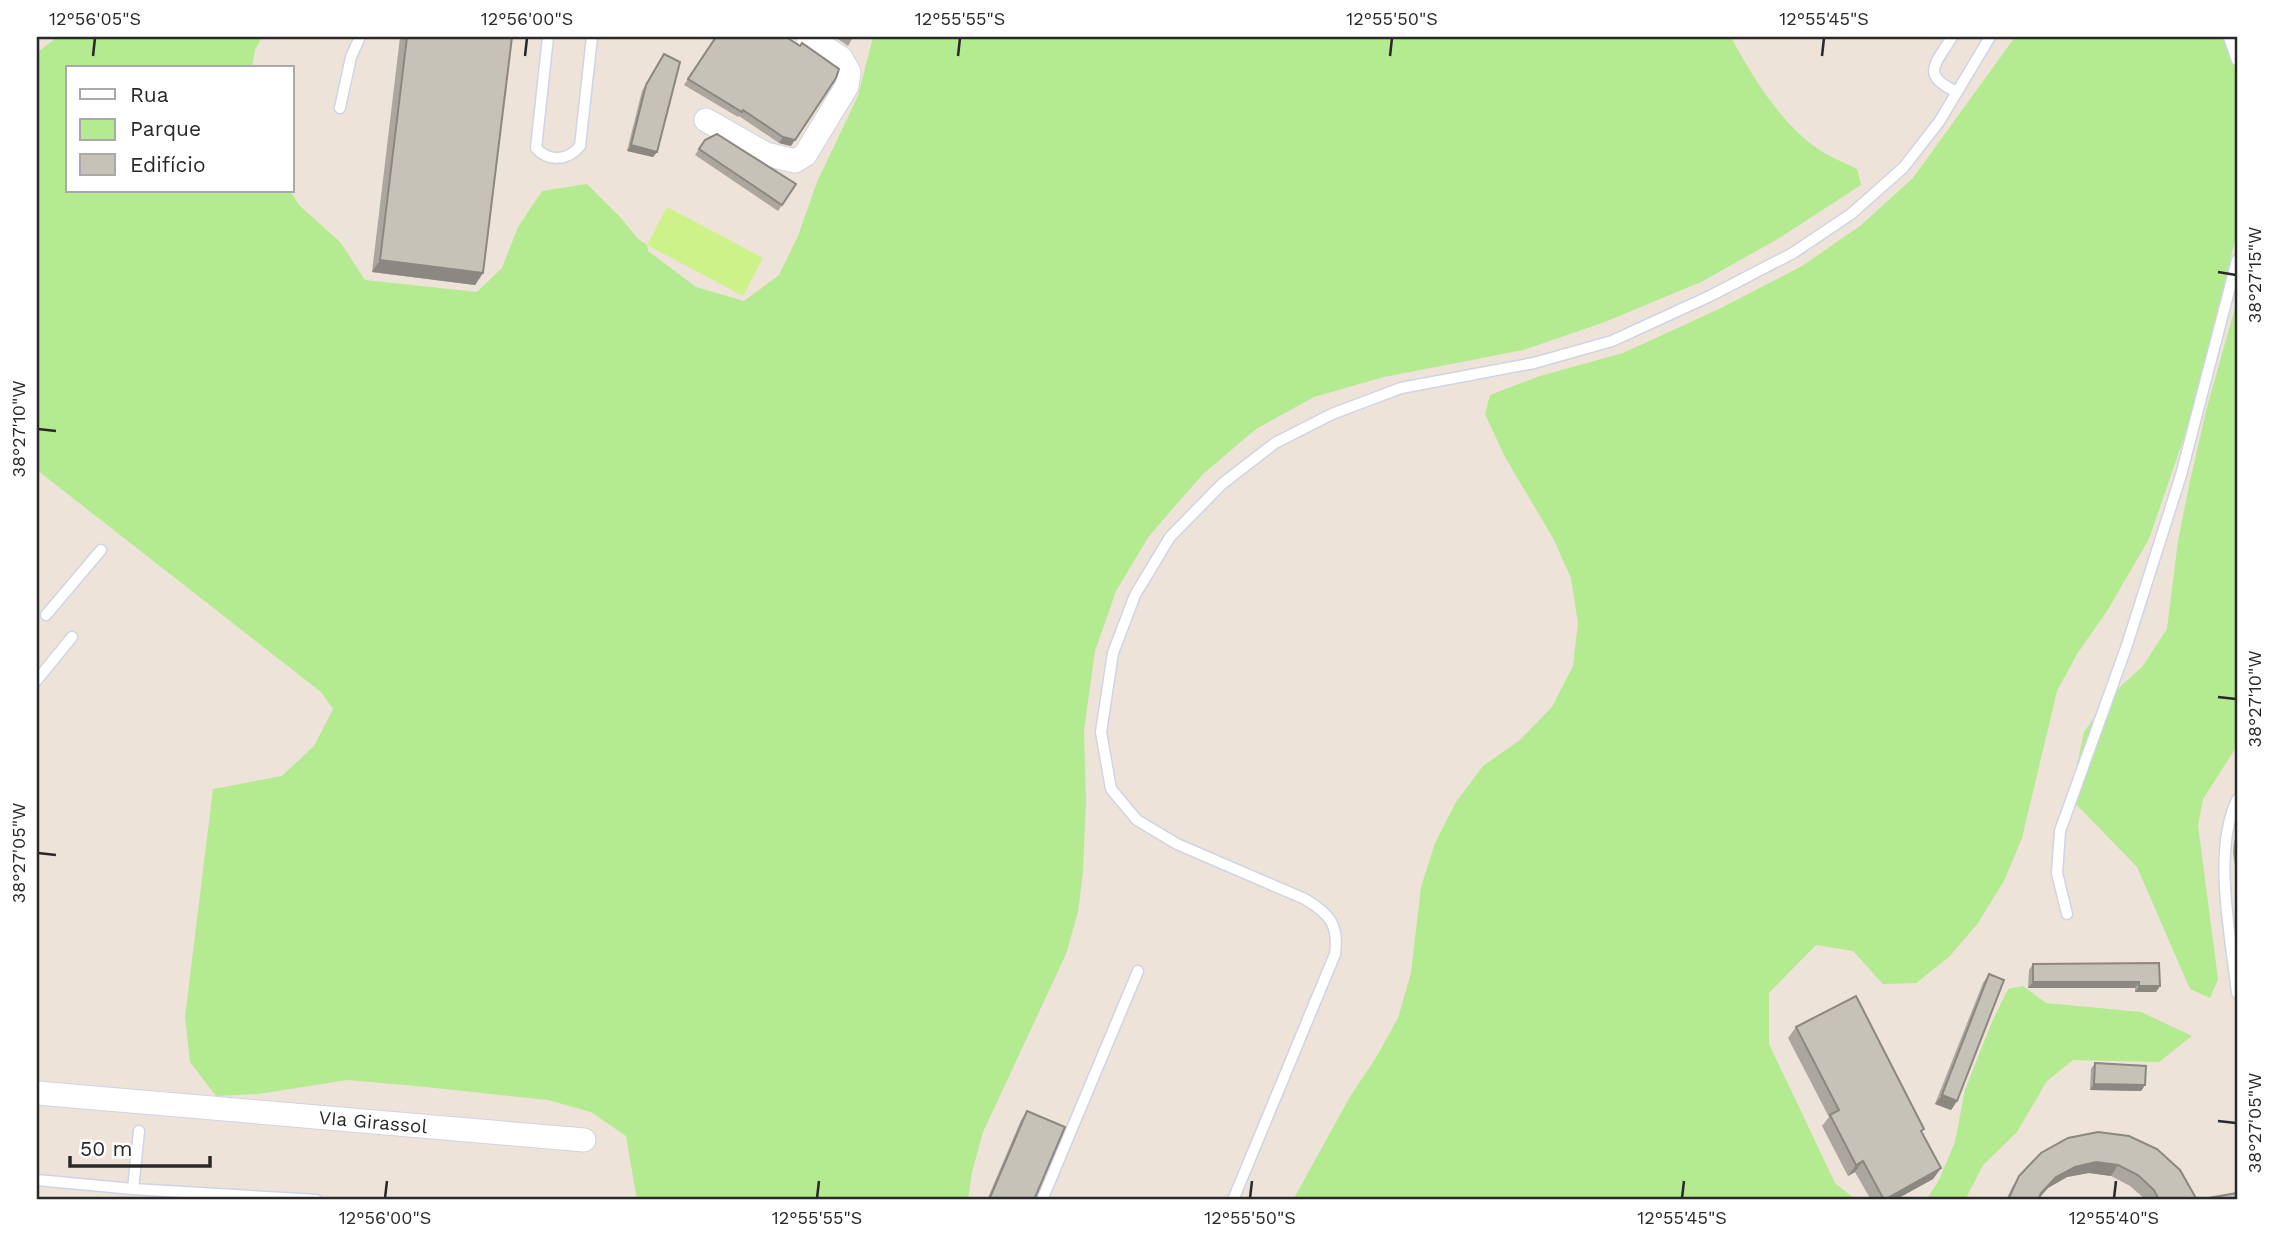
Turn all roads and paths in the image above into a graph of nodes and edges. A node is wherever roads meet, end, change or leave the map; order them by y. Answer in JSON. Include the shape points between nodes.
{"nodes":[{"id":1,"x":360,"y":37,"type":"edge"},
{"id":2,"x":548,"y":37,"type":"edge"},
{"id":3,"x":592,"y":37,"type":"edge"},
{"id":4,"x":808,"y":37,"type":"edge"},
{"id":5,"x":1952,"y":37,"type":"edge"},
{"id":6,"x":1990,"y":37,"type":"edge"},
{"id":7,"x":2229,"y":37,"type":"edge"},
{"id":8,"x":2237,"y":60,"type":"edge"},
{"id":9,"x":1957,"y":92,"type":"junction"},
{"id":10,"x":340,"y":108,"type":"dead end"},
{"id":11,"x":706,"y":120,"type":"dead end"},
{"id":12,"x":2237,"y":260,"type":"edge"},
{"id":13,"x":102,"y":550,"type":"dead end"},
{"id":14,"x":46,"y":615,"type":"dead end"},
{"id":15,"x":72,"y":637,"type":"dead end"},
{"id":16,"x":37,"y":680,"type":"edge"},
{"id":17,"x":2237,"y":800,"type":"edge"},
{"id":18,"x":2067,"y":914,"type":"dead end"},
{"id":19,"x":1138,"y":971,"type":"dead end"},
{"id":20,"x":2237,"y":993,"type":"edge"},
{"id":21,"x":37,"y":1093,"type":"edge"},
{"id":22,"x":139,"y":1130,"type":"dead end"},
{"id":23,"x":584,"y":1140,"type":"dead end"},
{"id":24,"x":37,"y":1180,"type":"edge"},
{"id":25,"x":134,"y":1189,"type":"junction"},
{"id":26,"x":317,"y":1200,"type":"edge"},
{"id":27,"x":1042,"y":1200,"type":"edge"},
{"id":28,"x":1233,"y":1200,"type":"edge"}],
"edges":[{"from":1,"to":10,"type":"lane"},
{"from":2,"to":3,"type":"lane","via":[[536,148],[553,158],[565,158],[580,146]]},
{"from":4,"to":11,"type":"street","via":[[841,58],[849,72],[847,86],[805,155],[795,161],[766,154]]},
{"from":5,"to":9,"type":"lane","via":[[1934,74],[1939,84]]},
{"from":6,"to":9,"type":"lane"},
{"from":7,"to":8,"type":"lane"},
{"from":9,"to":28,"type":"lane","via":[[1903,168],[1851,214],[1793,253],[1612,341],[1534,363],[1401,388],[1332,414],[1275,443],[1222,484],[1170,537],[1135,595],[1114,653],[1101,732],[1111,789],[1137,820],[1177,844],[1306,899],[1333,924],[1337,935],[1335,954]]},
{"from":12,"to":18,"type":"lane","via":[[2181,475],[2127,645],[2060,831],[2057,873]]},
{"from":13,"to":14,"type":"lane"},
{"from":15,"to":16,"type":"lane"},
{"from":17,"to":20,"type":"lane","via":[[2224,840]]},
{"from":19,"to":27,"type":"lane"},
{"from":21,"to":23,"type":"street","name":"VIa Girassol"},
{"from":22,"to":25,"type":"lane"},
{"from":24,"to":25,"type":"lane"},
{"from":25,"to":26,"type":"lane"}]}
